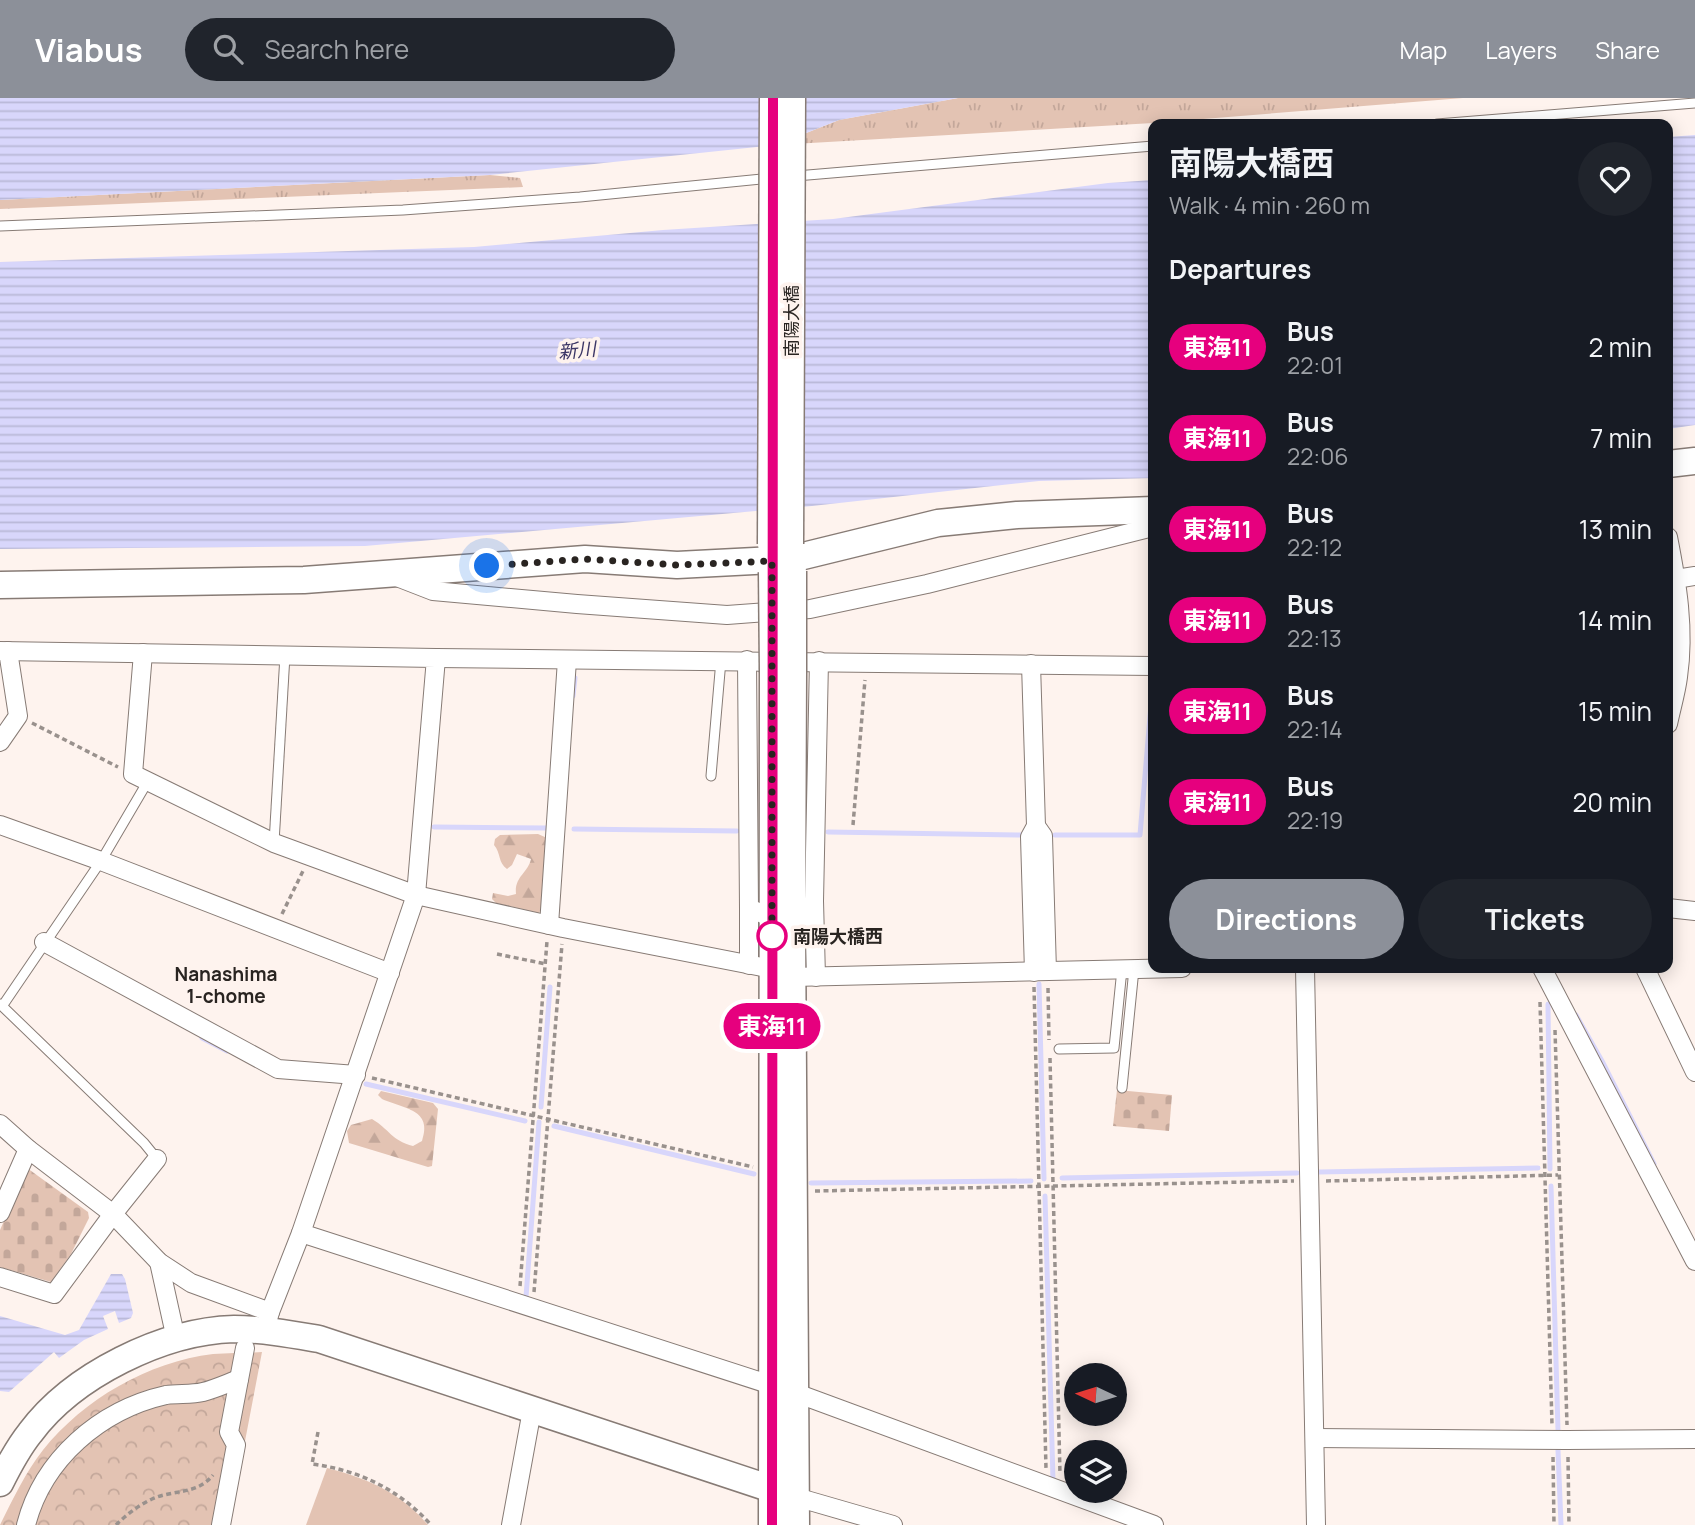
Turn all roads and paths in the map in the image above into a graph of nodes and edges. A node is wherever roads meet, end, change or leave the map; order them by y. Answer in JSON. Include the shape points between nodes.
{"nodes":[{"id":1,"x":773,"y":98,"type":"edge"},
{"id":2,"x":792,"y":98,"type":"edge"},
{"id":3,"x":1695,"y":103,"type":"edge"},
{"id":4,"x":1498,"y":119,"type":"edge"},
{"id":5,"x":1148,"y":146,"type":"edge"},
{"id":6,"x":0,"y":226,"type":"edge"},
{"id":7,"x":1695,"y":461,"type":"edge"},
{"id":8,"x":1673,"y":463,"type":"edge"},
{"id":9,"x":1148,"y":510,"type":"edge"},
{"id":10,"x":1148,"y":528,"type":"edge"},
{"id":11,"x":782,"y":559,"type":"junction"},
{"id":12,"x":1673,"y":563,"type":"edge"},
{"id":13,"x":388,"y":574,"type":"junction"},
{"id":14,"x":1695,"y":576,"type":"edge"},
{"id":15,"x":1676,"y":579,"type":"junction"},
{"id":16,"x":0,"y":585,"type":"edge"},
{"id":17,"x":1674,"y":623,"type":"edge"},
{"id":18,"x":4,"y":651,"type":"edge"},
{"id":19,"x":143,"y":653,"type":"junction"},
{"id":20,"x":285,"y":655,"type":"junction"},
{"id":21,"x":436,"y":658,"type":"junction"},
{"id":22,"x":567,"y":660,"type":"junction"},
{"id":23,"x":721,"y":660,"type":"junction"},
{"id":24,"x":747,"y":660,"type":"junction"},
{"id":25,"x":819,"y":661,"type":"junction"},
{"id":26,"x":867,"y":662,"type":"junction"},
{"id":27,"x":1031,"y":664,"type":"junction"},
{"id":28,"x":1148,"y":666,"type":"edge"},
{"id":29,"x":1673,"y":702,"type":"edge"},
{"id":30,"x":18,"y":716,"type":"junction"},
{"id":31,"x":0,"y":742,"type":"edge"},
{"id":32,"x":711,"y":776,"type":"dead end"},
{"id":33,"x":141,"y":778,"type":"junction"},
{"id":34,"x":0,"y":825,"type":"edge"},
{"id":35,"x":853,"y":825,"type":"dead end"},
{"id":36,"x":274,"y":843,"type":"junction"},
{"id":37,"x":310,"y":857,"type":"junction"},
{"id":38,"x":101,"y":861,"type":"junction"},
{"id":39,"x":416,"y":895,"type":"junction"},
{"id":40,"x":814,"y":901,"type":"junction"},
{"id":41,"x":1673,"y":909,"type":"edge"},
{"id":42,"x":1695,"y":911,"type":"edge"},
{"id":43,"x":771,"y":918,"type":"junction"},
{"id":44,"x":556,"y":926,"type":"junction"},
{"id":45,"x":275,"y":928,"type":"junction"},
{"id":46,"x":44,"y":942,"type":"junction"},
{"id":47,"x":496,"y":954,"type":"dead end"},
{"id":48,"x":546,"y":964,"type":"junction"},
{"id":49,"x":1128,"y":969,"type":"junction"},
{"id":50,"x":1148,"y":969,"type":"edge"},
{"id":51,"x":782,"y":972,"type":"junction"},
{"id":52,"x":1040,"y":972,"type":"junction"},
{"id":53,"x":390,"y":973,"type":"junction"},
{"id":54,"x":1305,"y":973,"type":"edge"},
{"id":55,"x":1543,"y":973,"type":"edge"},
{"id":56,"x":1647,"y":973,"type":"edge"},
{"id":57,"x":1547,"y":994,"type":"junction"},
{"id":58,"x":1,"y":1004,"type":"edge"},
{"id":59,"x":1059,"y":1049,"type":"dead end"},
{"id":60,"x":1695,"y":1072,"type":"edge"},
{"id":61,"x":356,"y":1074,"type":"junction"},
{"id":62,"x":1122,"y":1088,"type":"dead end"},
{"id":63,"x":534,"y":1115,"type":"junction"},
{"id":64,"x":548,"y":1118,"type":"junction"},
{"id":65,"x":0,"y":1124,"type":"edge"},
{"id":66,"x":28,"y":1149,"type":"junction"},
{"id":67,"x":157,"y":1159,"type":"joint"},
{"id":68,"x":772,"y":1171,"type":"junction"},
{"id":69,"x":1558,"y":1175,"type":"junction"},
{"id":70,"x":1544,"y":1176,"type":"junction"},
{"id":71,"x":1309,"y":1181,"type":"junction"},
{"id":72,"x":1054,"y":1184,"type":"junction"},
{"id":73,"x":1038,"y":1185,"type":"junction"},
{"id":74,"x":794,"y":1191,"type":"junction"},
{"id":75,"x":0,"y":1213,"type":"edge"},
{"id":76,"x":114,"y":1214,"type":"junction"},
{"id":77,"x":301,"y":1233,"type":"junction"},
{"id":78,"x":1695,"y":1261,"type":"edge"},
{"id":79,"x":159,"y":1262,"type":"junction"},
{"id":80,"x":0,"y":1277,"type":"edge"},
{"id":81,"x":526,"y":1305,"type":"junction"},
{"id":82,"x":267,"y":1321,"type":"junction"},
{"id":83,"x":176,"y":1339,"type":"junction"},
{"id":84,"x":245,"y":1348,"type":"dead end"},
{"id":85,"x":239,"y":1379,"type":"junction"},
{"id":86,"x":784,"y":1390,"type":"junction"},
{"id":87,"x":532,"y":1410,"type":"junction"},
{"id":88,"x":318,"y":1432,"type":"dead end"},
{"id":89,"x":1315,"y":1438,"type":"junction"},
{"id":90,"x":1695,"y":1439,"type":"edge"},
{"id":91,"x":1560,"y":1440,"type":"junction"},
{"id":92,"x":216,"y":1470,"type":"dead end"},
{"id":93,"x":0,"y":1483,"type":"edge"},
{"id":94,"x":1053,"y":1487,"type":"junction"},
{"id":95,"x":784,"y":1493,"type":"junction"},
{"id":96,"x":26,"y":1525,"type":"edge"},
{"id":97,"x":116,"y":1525,"type":"edge"},
{"id":98,"x":221,"y":1525,"type":"edge"},
{"id":99,"x":431,"y":1525,"type":"edge"},
{"id":100,"x":511,"y":1525,"type":"edge"},
{"id":101,"x":772,"y":1525,"type":"edge"},
{"id":102,"x":796,"y":1525,"type":"edge"},
{"id":103,"x":893,"y":1525,"type":"edge"},
{"id":104,"x":1154,"y":1525,"type":"edge"},
{"id":105,"x":1316,"y":1525,"type":"edge"},
{"id":106,"x":1554,"y":1525,"type":"edge"},
{"id":107,"x":1569,"y":1525,"type":"edge"}],
"edges":[{"from":1,"to":11,"type":"street","name":"南陽大橋","bridge":true},
{"from":2,"to":11,"type":"street","name":"南陽大橋","bridge":true},
{"from":3,"to":4,"type":"lane"},
{"from":5,"to":6,"type":"lane","via":[[416,209]]},
{"from":7,"to":8,"type":"street"},
{"from":9,"to":11,"type":"street","via":[[938,523]]},
{"from":10,"to":13,"type":"street","via":[[810,609],[727,615],[433,591]]},
{"from":11,"to":13,"type":"street","via":[[677,565],[585,559]]},
{"from":11,"to":43,"type":"street","bridge":true,"via":[[783,672]]},
{"from":12,"to":15,"type":"street"},
{"from":13,"to":16,"type":"street","via":[[304,580]]},
{"from":14,"to":15,"type":"street"},
{"from":15,"to":17,"type":"street"},
{"from":17,"to":29,"type":"street","via":[[1679,676]]},
{"from":18,"to":19,"type":"street"},
{"from":18,"to":30,"type":"street"},
{"from":19,"to":20,"type":"street"},
{"from":19,"to":33,"type":"street"},
{"from":20,"to":21,"type":"street"},
{"from":20,"to":36,"type":"lane"},
{"from":21,"to":22,"type":"street"},
{"from":21,"to":39,"type":"street"},
{"from":22,"to":23,"type":"street"},
{"from":22,"to":44,"type":"street"},
{"from":23,"to":24,"type":"street"},
{"from":23,"to":32,"type":"lane"},
{"from":24,"to":25,"type":"street"},
{"from":24,"to":43,"type":"street"},
{"from":25,"to":26,"type":"street"},
{"from":25,"to":40,"type":"street"},
{"from":26,"to":27,"type":"street"},
{"from":26,"to":35,"type":"path"},
{"from":27,"to":28,"type":"street"},
{"from":27,"to":52,"type":"street","via":[[1037,826],[1030,837]]},
{"from":30,"to":31,"type":"street"},
{"from":30,"to":33,"type":"path"},
{"from":33,"to":36,"type":"street"},
{"from":33,"to":38,"type":"lane"},
{"from":34,"to":38,"type":"street"},
{"from":36,"to":37,"type":"street"},
{"from":37,"to":39,"type":"street"},
{"from":37,"to":45,"type":"path"},
{"from":38,"to":45,"type":"street"},
{"from":38,"to":46,"type":"lane"},
{"from":39,"to":44,"type":"street"},
{"from":39,"to":53,"type":"street"},
{"from":40,"to":43,"type":"street"},
{"from":40,"to":51,"type":"street"},
{"from":41,"to":42,"type":"street"},
{"from":43,"to":51,"type":"street"},
{"from":43,"to":51,"type":"street"},
{"from":44,"to":48,"type":"path"},
{"from":44,"to":51,"type":"street"},
{"from":44,"to":64,"type":"path"},
{"from":45,"to":53,"type":"street"},
{"from":46,"to":58,"type":"lane"},
{"from":46,"to":61,"type":"street","via":[[278,1069]]},
{"from":47,"to":48,"type":"path"},
{"from":48,"to":63,"type":"path"},
{"from":49,"to":50,"type":"street"},
{"from":49,"to":52,"type":"street"},
{"from":49,"to":59,"type":"lane","via":[[1114,1048]]},
{"from":49,"to":62,"type":"lane"},
{"from":51,"to":52,"type":"street"},
{"from":51,"to":68,"type":"street"},
{"from":51,"to":74,"type":"street"},
{"from":52,"to":72,"type":"path"},
{"from":52,"to":73,"type":"path"},
{"from":53,"to":61,"type":"street"},
{"from":54,"to":71,"type":"street"},
{"from":55,"to":57,"type":"street"},
{"from":56,"to":60,"type":"street"},
{"from":57,"to":69,"type":"path"},
{"from":57,"to":70,"type":"path"},
{"from":57,"to":78,"type":"street"},
{"from":58,"to":67,"type":"lane"},
{"from":61,"to":63,"type":"path"},
{"from":61,"to":77,"type":"street"},
{"from":63,"to":64,"type":"path"},
{"from":63,"to":81,"type":"path"},
{"from":64,"to":68,"type":"path"},
{"from":64,"to":81,"type":"path"},
{"from":65,"to":66,"type":"street"},
{"from":66,"to":75,"type":"street"},
{"from":66,"to":76,"type":"street"},
{"from":67,"to":76,"type":"street"},
{"from":68,"to":86,"type":"street"},
{"from":69,"to":70,"type":"path"},
{"from":69,"to":91,"type":"path"},
{"from":70,"to":71,"type":"path"},
{"from":70,"to":91,"type":"path"},
{"from":71,"to":72,"type":"path"},
{"from":71,"to":89,"type":"street"},
{"from":72,"to":73,"type":"path"},
{"from":72,"to":94,"type":"path"},
{"from":73,"to":74,"type":"path"},
{"from":73,"to":94,"type":"path"},
{"from":74,"to":86,"type":"street"},
{"from":76,"to":79,"type":"street"},
{"from":76,"to":80,"type":"street","via":[[54,1294]]},
{"from":77,"to":81,"type":"street"},
{"from":77,"to":82,"type":"street"},
{"from":79,"to":82,"type":"street"},
{"from":79,"to":83,"type":"street"},
{"from":81,"to":86,"type":"street"},
{"from":82,"to":83,"type":"street"},
{"from":82,"to":87,"type":"street"},
{"from":83,"to":93,"type":"street","via":[[129,1357],[60,1403],[32,1430]]},
{"from":84,"to":85,"type":"street"},
{"from":85,"to":96,"type":"street","via":[[203,1392],[168,1395],[125,1408],[94,1426],[45,1479]]},
{"from":85,"to":98,"type":"street","via":[[229,1432],[236,1445]]},
{"from":86,"to":94,"type":"street"},
{"from":86,"to":95,"type":"street"},
{"from":87,"to":95,"type":"street"},
{"from":87,"to":100,"type":"street"},
{"from":88,"to":99,"type":"path","via":[[312,1464],[354,1473],[386,1487]]},
{"from":89,"to":91,"type":"street"},
{"from":89,"to":105,"type":"street"},
{"from":90,"to":91,"type":"street"},
{"from":91,"to":106,"type":"path"},
{"from":91,"to":107,"type":"path"},
{"from":92,"to":97,"type":"path","via":[[200,1488],[152,1499]]},
{"from":94,"to":104,"type":"street"},
{"from":95,"to":101,"type":"street"},
{"from":95,"to":102,"type":"street"},
{"from":95,"to":103,"type":"street"}]}
